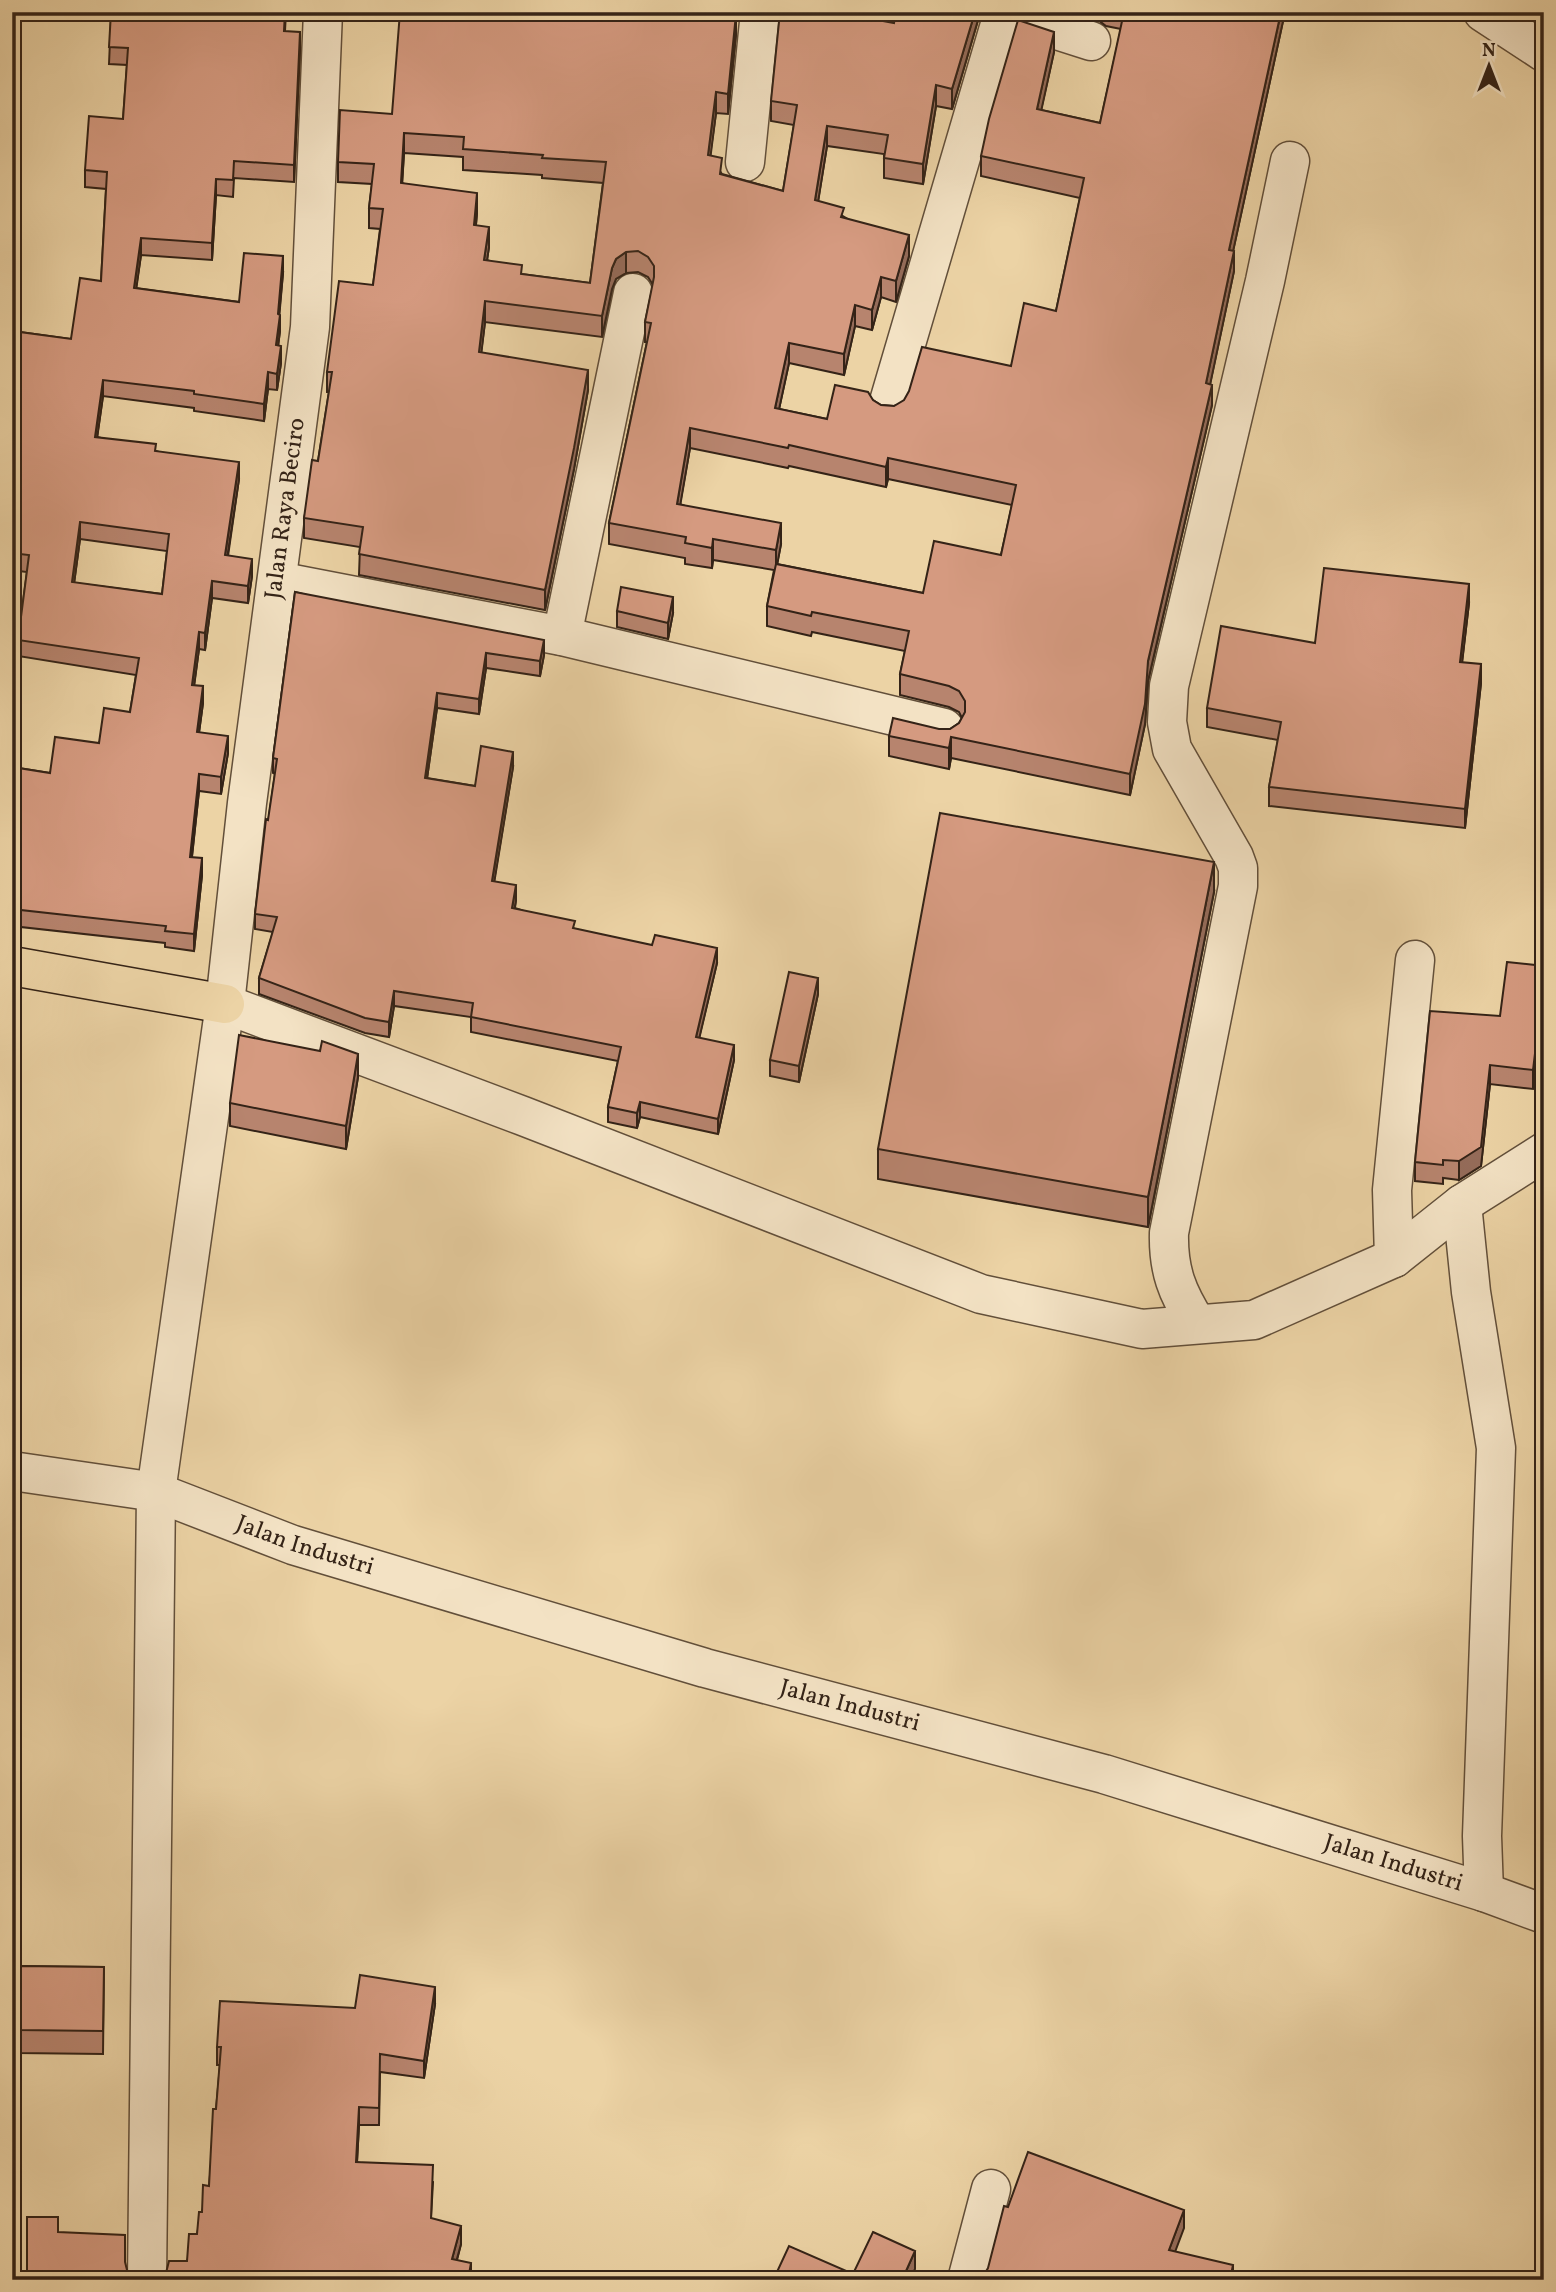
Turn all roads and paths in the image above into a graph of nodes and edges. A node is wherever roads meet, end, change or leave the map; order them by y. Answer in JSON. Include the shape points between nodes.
{"nodes":[{"id":1,"x":323,"y":12,"type":"edge"},
{"id":2,"x":760,"y":12,"type":"edge"},
{"id":3,"x":1483,"y":12,"type":"edge"},
{"id":4,"x":1002,"y":13,"type":"edge"},
{"id":5,"x":1091,"y":41,"type":"dead end"},
{"id":6,"x":1544,"y":52,"type":"edge"},
{"id":7,"x":1290,"y":161,"type":"dead end"},
{"id":8,"x":745,"y":162,"type":"dead end"},
{"id":9,"x":633,"y":293,"type":"dead end"},
{"id":10,"x":888,"y":405,"type":"edge"},
{"id":11,"x":277,"y":581,"type":"junction"},
{"id":12,"x":562,"y":636,"type":"junction"},
{"id":13,"x":944,"y":728,"type":"edge"},
{"id":14,"x":1415,"y":960,"type":"dead end"},
{"id":15,"x":12,"y":966,"type":"edge"},
{"id":16,"x":225,"y":1004,"type":"junction"},
{"id":17,"x":1544,"y":1152,"type":"edge"},
{"id":18,"x":1462,"y":1205,"type":"junction"},
{"id":19,"x":1394,"y":1258,"type":"junction"},
{"id":20,"x":1197,"y":1324,"type":"junction"},
{"id":21,"x":12,"y":1471,"type":"edge"},
{"id":22,"x":156,"y":1492,"type":"junction"},
{"id":23,"x":1484,"y":1892,"type":"junction"},
{"id":24,"x":1544,"y":1914,"type":"edge"},
{"id":25,"x":992,"y":2189,"type":"dead end"},
{"id":26,"x":147,"y":2280,"type":"edge"},
{"id":27,"x":967,"y":2280,"type":"edge"}],
"edges":[{"from":1,"to":11,"type":"street","name":"Jalan Raya Beciro","via":[[310,327]]},
{"from":2,"to":8,"type":"street"},
{"from":3,"to":6,"type":"street"},
{"from":4,"to":5,"type":"street"},
{"from":4,"to":10,"type":"street"},
{"from":7,"to":20,"type":"street","via":[[1169,686],[1167,722],[1172,748],[1238,868],[1169,1233],[1170,1271]]},
{"from":9,"to":12,"type":"street"},
{"from":11,"to":12,"type":"street"},
{"from":11,"to":16,"type":"street","name":"Jalan Raya Beciro"},
{"from":12,"to":13,"type":"street"},
{"from":14,"to":19,"type":"street","via":[[1392,1191]]},
{"from":15,"to":16,"type":"main road"},
{"from":16,"to":20,"type":"street","via":[[981,1294],[1142,1329]]},
{"from":16,"to":22,"type":"street","name":"Jalan Raya Beciro"},
{"from":17,"to":18,"type":"street"},
{"from":18,"to":19,"type":"street"},
{"from":18,"to":23,"type":"street","via":[[1496,1448],[1482,1836]]},
{"from":19,"to":20,"type":"street","via":[[1254,1320]]},
{"from":21,"to":22,"type":"street","name":"Jalan Industri"},
{"from":22,"to":23,"type":"street","name":"Jalan Industri","via":[[293,1545],[705,1668],[1104,1774]]},
{"from":22,"to":26,"type":"street","name":"Jalan Raya Beciro"},
{"from":23,"to":24,"type":"street","name":"Jalan Industri"},
{"from":25,"to":27,"type":"street"}]}
